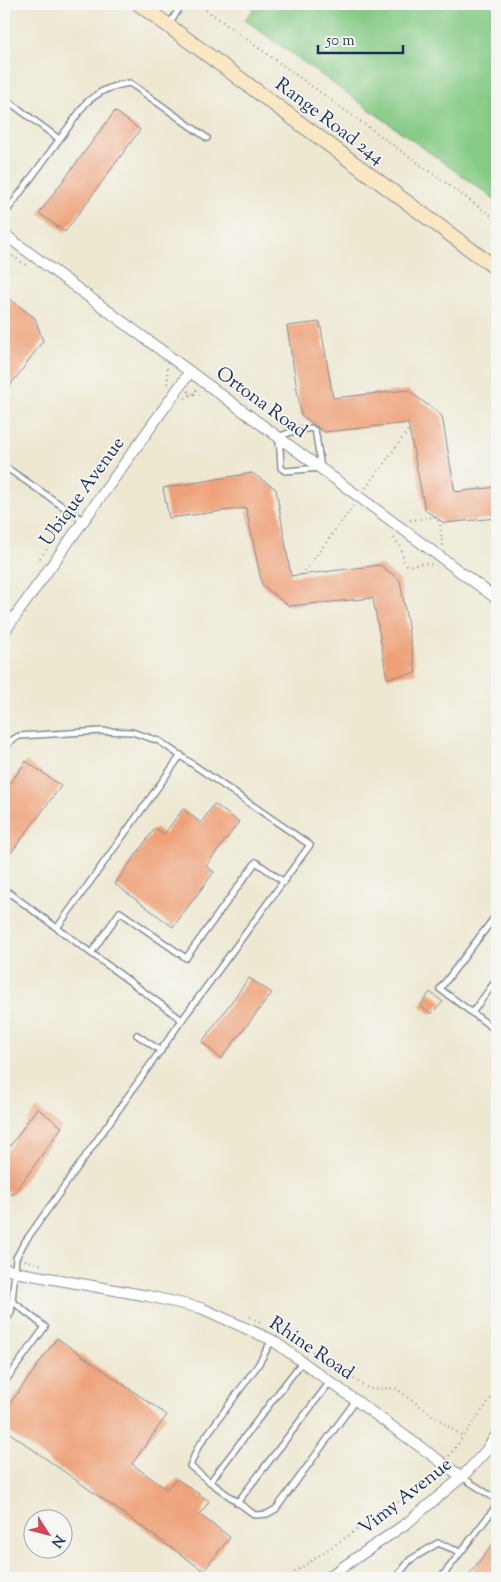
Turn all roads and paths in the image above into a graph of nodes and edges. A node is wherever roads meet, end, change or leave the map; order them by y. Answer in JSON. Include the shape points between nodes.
{"nodes":[{"id":1,"x":139,"y":4,"type":"edge"},
{"id":2,"x":182,"y":4,"type":"edge"},
{"id":3,"x":198,"y":4,"type":"edge"},
{"id":4,"x":168,"y":25,"type":"junction"},
{"id":5,"x":4,"y":98,"type":"edge"},
{"id":6,"x":207,"y":138,"type":"dead end"},
{"id":7,"x":59,"y":139,"type":"junction"},
{"id":8,"x":4,"y":215,"type":"edge"},
{"id":9,"x":497,"y":220,"type":"edge"},
{"id":10,"x":4,"y":234,"type":"edge"},
{"id":11,"x":497,"y":269,"type":"edge"},
{"id":12,"x":190,"y":372,"type":"junction"},
{"id":13,"x":202,"y":395,"type":"dead end"},
{"id":14,"x":183,"y":398,"type":"dead end"},
{"id":15,"x":278,"y":437,"type":"junction"},
{"id":16,"x":4,"y":466,"type":"edge"},
{"id":17,"x":320,"y":468,"type":"junction"},
{"id":18,"x":354,"y":504,"type":"dead end"},
{"id":19,"x":409,"y":520,"type":"dead end"},
{"id":20,"x":84,"y":521,"type":"junction"},
{"id":21,"x":390,"y":532,"type":"dead end"},
{"id":22,"x":449,"y":549,"type":"dead end"},
{"id":23,"x":436,"y":566,"type":"dead end"},
{"id":24,"x":302,"y":575,"type":"dead end"},
{"id":25,"x":497,"y":599,"type":"edge"},
{"id":26,"x":4,"y":632,"type":"edge"},
{"id":27,"x":5,"y":744,"type":"edge"},
{"id":28,"x":181,"y":755,"type":"junction"},
{"id":29,"x":284,"y":882,"type":"junction"},
{"id":30,"x":4,"y":889,"type":"edge"},
{"id":31,"x":497,"y":914,"type":"edge"},
{"id":32,"x":57,"y":928,"type":"junction"},
{"id":33,"x":91,"y":953,"type":"junction"},
{"id":34,"x":497,"y":979,"type":"edge"},
{"id":35,"x":472,"y":1013,"type":"junction"},
{"id":36,"x":182,"y":1020,"type":"junction"},
{"id":37,"x":497,"y":1031,"type":"edge"},
{"id":38,"x":138,"y":1035,"type":"dead end"},
{"id":39,"x":161,"y":1051,"type":"junction"},
{"id":40,"x":4,"y":1268,"type":"edge"},
{"id":41,"x":15,"y":1272,"type":"junction"},
{"id":42,"x":12,"y":1301,"type":"junction"},
{"id":43,"x":4,"y":1323,"type":"edge"},
{"id":44,"x":272,"y":1340,"type":"junction"},
{"id":45,"x":302,"y":1362,"type":"junction"},
{"id":46,"x":330,"y":1382,"type":"junction"},
{"id":47,"x":4,"y":1383,"type":"edge"},
{"id":48,"x":356,"y":1400,"type":"junction"},
{"id":49,"x":497,"y":1434,"type":"edge"},
{"id":50,"x":463,"y":1437,"type":"dead end"},
{"id":51,"x":443,"y":1464,"type":"junction"},
{"id":52,"x":462,"y":1477,"type":"junction"},
{"id":53,"x":210,"y":1482,"type":"junction"},
{"id":54,"x":497,"y":1500,"type":"edge"},
{"id":55,"x":237,"y":1502,"type":"junction"},
{"id":56,"x":497,"y":1505,"type":"edge"},
{"id":57,"x":460,"y":1552,"type":"junction"},
{"id":58,"x":286,"y":1578,"type":"edge"},
{"id":59,"x":327,"y":1578,"type":"edge"},
{"id":60,"x":396,"y":1578,"type":"edge"},
{"id":61,"x":441,"y":1578,"type":"edge"}],
"edges":[{"from":1,"to":4,"type":"street","name":"Range Road 244"},
{"from":2,"to":4,"type":"lane"},
{"from":3,"to":9,"type":"path"},
{"from":4,"to":11,"type":"street","name":"Range Road 244"},
{"from":5,"to":7,"type":"lane"},
{"from":6,"to":7,"type":"lane","via":[[130,83],[112,86],[98,93],[86,103]]},
{"from":7,"to":8,"type":"lane"},
{"from":10,"to":12,"type":"street","name":"Ortona Road"},
{"from":12,"to":15,"type":"street","name":"Ortona Road"},
{"from":12,"to":20,"type":"street","name":"Ubique Avenue"},
{"from":13,"to":14,"type":"path","via":[[192,394]]},
{"from":15,"to":17,"type":"street","name":"Ortona Road"},
{"from":15,"to":17,"type":"lane","via":[[281,468],[285,471]]},
{"from":15,"to":17,"type":"lane","via":[[311,428],[314,430]]},
{"from":16,"to":20,"type":"lane"},
{"from":17,"to":25,"type":"street","name":"Ortona Road"},
{"from":18,"to":24,"type":"path"},
{"from":19,"to":22,"type":"path","via":[[435,517],[440,523],[442,544]]},
{"from":20,"to":26,"type":"street","name":"Ubique Avenue"},
{"from":21,"to":23,"type":"path","via":[[402,547],[404,562],[408,566],[424,563]]},
{"from":27,"to":28,"type":"lane","via":[[19,736],[132,732],[159,741]]},
{"from":28,"to":29,"type":"lane","via":[[310,845]]},
{"from":28,"to":32,"type":"lane"},
{"from":29,"to":33,"type":"lane","via":[[256,862],[186,958],[120,912]]},
{"from":29,"to":36,"type":"lane"},
{"from":30,"to":32,"type":"lane"},
{"from":31,"to":35,"type":"lane","via":[[440,989]]},
{"from":32,"to":33,"type":"lane"},
{"from":33,"to":36,"type":"lane"},
{"from":34,"to":35,"type":"lane"},
{"from":35,"to":37,"type":"lane"},
{"from":36,"to":39,"type":"lane"},
{"from":38,"to":39,"type":"lane"},
{"from":39,"to":41,"type":"lane","via":[[24,1243],[16,1258]]},
{"from":40,"to":41,"type":"street","name":"Rhine Road"},
{"from":41,"to":42,"type":"lane"},
{"from":41,"to":44,"type":"street","name":"Rhine Road","via":[[201,1308]]},
{"from":42,"to":43,"type":"lane","via":[[11,1314]]},
{"from":42,"to":47,"type":"lane","via":[[45,1327]]},
{"from":44,"to":45,"type":"street","name":"Rhine Road"},
{"from":44,"to":53,"type":"lane","via":[[258,1365],[198,1446],[190,1466]]},
{"from":45,"to":46,"type":"street","name":"Rhine Road"},
{"from":45,"to":53,"type":"lane"},
{"from":46,"to":48,"type":"street","name":"Rhine Road"},
{"from":46,"to":55,"type":"lane"},
{"from":48,"to":51,"type":"street","name":"Rhine Road"},
{"from":48,"to":55,"type":"lane","via":[[276,1509],[255,1515]]},
{"from":49,"to":52,"type":"street","name":"Vimy Avenue"},
{"from":50,"to":51,"type":"path"},
{"from":51,"to":52,"type":"street","name":"Rhine Road"},
{"from":51,"to":58,"type":"path","via":[[404,1498]]},
{"from":52,"to":54,"type":"lane"},
{"from":52,"to":59,"type":"street","name":"Vimy Avenue","via":[[407,1522]]},
{"from":53,"to":55,"type":"lane"},
{"from":56,"to":57,"type":"lane"},
{"from":57,"to":60,"type":"lane","via":[[438,1543],[410,1560]]},
{"from":57,"to":61,"type":"lane"}]}
